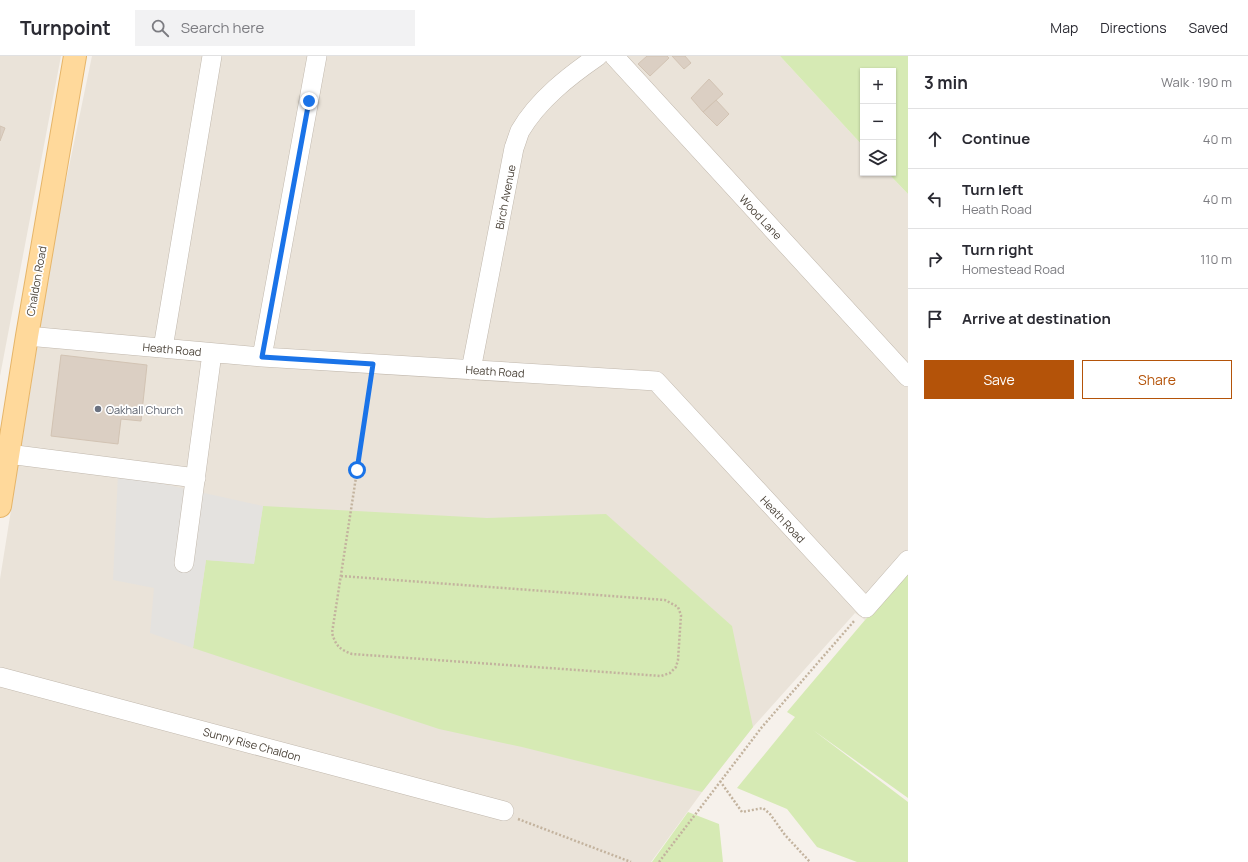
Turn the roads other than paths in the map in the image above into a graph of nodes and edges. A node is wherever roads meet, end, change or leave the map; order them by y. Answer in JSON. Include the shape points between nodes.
{"nodes":[{"id":1,"x":75,"y":56,"type":"edge"},
{"id":2,"x":212,"y":56,"type":"edge"},
{"id":3,"x":317,"y":56,"type":"edge"},
{"id":4,"x":598,"y":56,"type":"edge"},
{"id":5,"x":614,"y":56,"type":"edge"},
{"id":6,"x":27,"y":336,"type":"junction"},
{"id":7,"x":163,"y":348,"type":"junction"},
{"id":8,"x":212,"y":353,"type":"junction"},
{"id":9,"x":262,"y":357,"type":"junction"},
{"id":10,"x":471,"y":370,"type":"junction"},
{"id":11,"x":908,"y":377,"type":"edge"},
{"id":12,"x":7,"y":416,"type":"edge"},
{"id":13,"x":8,"y":454,"type":"junction"},
{"id":14,"x":196,"y":478,"type":"junction"},
{"id":15,"x":0,"y":506,"type":"edge"},
{"id":16,"x":908,"y":560,"type":"edge"},
{"id":17,"x":184,"y":564,"type":"dead end"},
{"id":18,"x":0,"y":677,"type":"edge"},
{"id":19,"x":504,"y":811,"type":"road end"}],
"edges":[{"from":1,"to":6,"type":"main road","name":"Chaldon Road"},
{"from":2,"to":7,"type":"street"},
{"from":3,"to":9,"type":"street"},
{"from":4,"to":10,"type":"street","name":"Birch Avenue","via":[[551,94],[520,132],[514,148]]},
{"from":5,"to":11,"type":"street","name":"Wood Lane"},
{"from":6,"to":7,"type":"street","name":"Heath Road"},
{"from":6,"to":12,"type":"main road","name":"Chaldon Road"},
{"from":7,"to":8,"type":"street","name":"Heath Road"},
{"from":8,"to":9,"type":"street","name":"Heath Road"},
{"from":8,"to":14,"type":"street"},
{"from":9,"to":10,"type":"street","name":"Heath Road"},
{"from":10,"to":16,"type":"street","name":"Heath Road","via":[[656,381],[866,608]]},
{"from":12,"to":13,"type":"main road","name":"Chaldon Road"},
{"from":13,"to":14,"type":"street"},
{"from":13,"to":15,"type":"main road","name":"Chaldon Road"},
{"from":14,"to":17,"type":"street"},
{"from":18,"to":19,"type":"street","name":"Sunny Rise Chaldon"}]}
